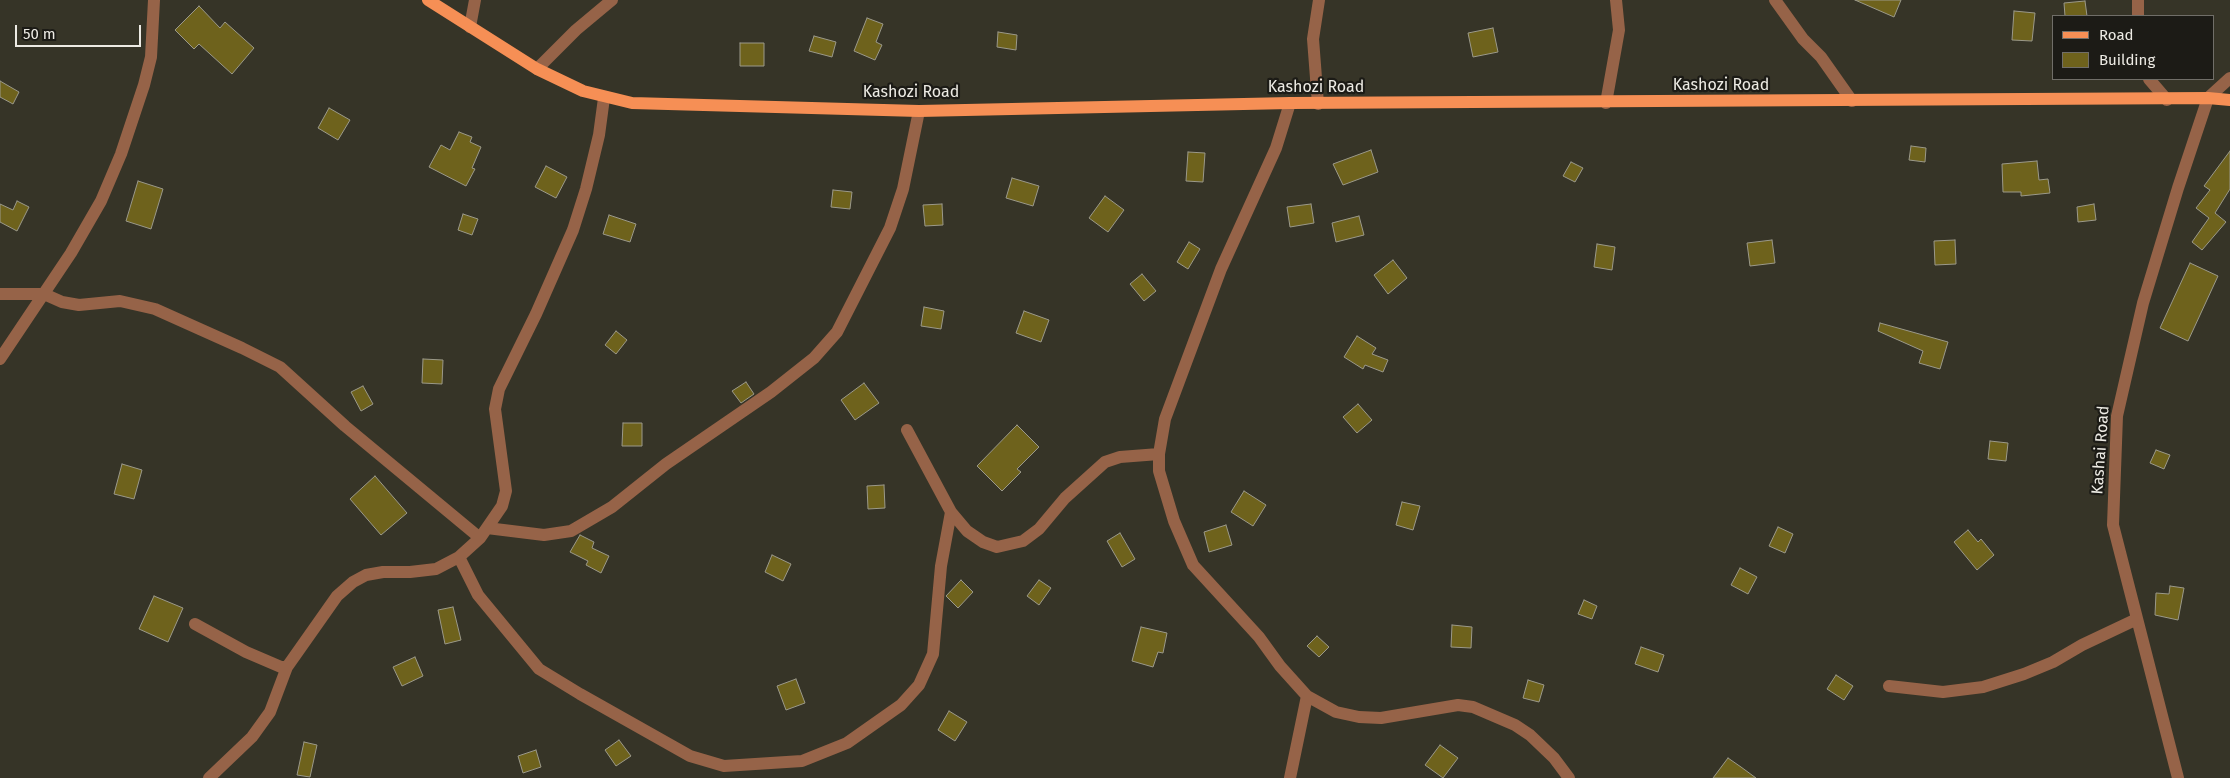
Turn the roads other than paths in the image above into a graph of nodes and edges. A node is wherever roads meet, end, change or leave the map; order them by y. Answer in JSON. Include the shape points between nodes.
{"nodes":[{"id":1,"x":154,"y":0,"type":"edge"},
{"id":2,"x":428,"y":0,"type":"edge"},
{"id":3,"x":475,"y":0,"type":"edge"},
{"id":4,"x":612,"y":0,"type":"edge"},
{"id":5,"x":1319,"y":0,"type":"edge"},
{"id":6,"x":1616,"y":0,"type":"edge"},
{"id":7,"x":1775,"y":0,"type":"edge"},
{"id":8,"x":2138,"y":0,"type":"edge"},
{"id":9,"x":2138,"y":15,"type":"edge"},
{"id":10,"x":470,"y":27,"type":"junction"},
{"id":11,"x":537,"y":69,"type":"junction"},
{"id":12,"x":2230,"y":78,"type":"edge"},
{"id":13,"x":2150,"y":80,"type":"edge"},
{"id":14,"x":604,"y":98,"type":"junction"},
{"id":15,"x":2208,"y":98,"type":"junction"},
{"id":16,"x":2167,"y":100,"type":"junction"},
{"id":17,"x":2230,"y":100,"type":"edge"},
{"id":18,"x":1852,"y":101,"type":"junction"},
{"id":19,"x":1606,"y":102,"type":"junction"},
{"id":20,"x":1290,"y":103,"type":"junction"},
{"id":21,"x":1318,"y":104,"type":"junction"},
{"id":22,"x":919,"y":111,"type":"junction"},
{"id":23,"x":0,"y":294,"type":"edge"},
{"id":24,"x":44,"y":294,"type":"junction"},
{"id":25,"x":0,"y":359,"type":"edge"},
{"id":26,"x":908,"y":430,"type":"dead end"},
{"id":27,"x":1159,"y":454,"type":"junction"},
{"id":28,"x":951,"y":512,"type":"junction"},
{"id":29,"x":484,"y":533,"type":"junction"},
{"id":30,"x":459,"y":558,"type":"junction"},
{"id":31,"x":2137,"y":619,"type":"junction"},
{"id":32,"x":195,"y":624,"type":"dead end"},
{"id":33,"x":287,"y":667,"type":"junction"},
{"id":34,"x":1889,"y":686,"type":"dead end"},
{"id":35,"x":1307,"y":696,"type":"junction"},
{"id":36,"x":209,"y":778,"type":"edge"},
{"id":37,"x":1290,"y":778,"type":"edge"},
{"id":38,"x":1569,"y":778,"type":"edge"},
{"id":39,"x":2178,"y":778,"type":"edge"}],
"edges":[{"from":1,"to":24,"type":"street","via":[[151,57],[121,154],[101,200]]},
{"from":2,"to":10,"type":"main road","name":"Kashozi Road"},
{"from":3,"to":10,"type":"street"},
{"from":4,"to":11,"type":"street"},
{"from":5,"to":21,"type":"street","via":[[1313,39]]},
{"from":6,"to":19,"type":"street","via":[[1619,30]]},
{"from":7,"to":18,"type":"street"},
{"from":8,"to":9,"type":"street"},
{"from":10,"to":11,"type":"main road","name":"Kashozi Road"},
{"from":11,"to":14,"type":"main road","name":"Kashozi Road"},
{"from":12,"to":15,"type":"street"},
{"from":13,"to":16,"type":"street"},
{"from":14,"to":22,"type":"main road","name":"Kashozi Road","via":[[632,103]]},
{"from":14,"to":29,"type":"street","via":[[588,180],[572,230],[499,389],[496,409],[506,491],[502,506]]},
{"from":15,"to":16,"type":"main road","name":"Kashozi Road"},
{"from":15,"to":17,"type":"main road","name":"Kashozi Road"},
{"from":15,"to":31,"type":"street","name":"Kashai Road","via":[[2143,303],[2117,416],[2113,525]]},
{"from":16,"to":18,"type":"main road","name":"Kashozi Road"},
{"from":18,"to":19,"type":"main road","name":"Kashozi Road"},
{"from":19,"to":21,"type":"main road","name":"Kashozi Road"},
{"from":20,"to":21,"type":"main road","name":"Kashozi Road"},
{"from":20,"to":22,"type":"main road","name":"Kashozi Road"},
{"from":20,"to":27,"type":"street","via":[[1276,148],[1217,278],[1165,419]]},
{"from":22,"to":29,"type":"street","via":[[903,189],[890,228],[837,332],[814,358],[771,392],[666,464],[612,507],[571,532],[544,535]]},
{"from":23,"to":24,"type":"street"},
{"from":24,"to":25,"type":"street"},
{"from":24,"to":29,"type":"street","via":[[79,305],[120,301],[155,308],[280,368],[346,426]]},
{"from":26,"to":28,"type":"street"},
{"from":27,"to":28,"type":"street","via":[[1120,457],[1105,462],[1066,498],[1039,529],[1023,541],[1010,545],[997,547],[983,542],[967,531]]},
{"from":27,"to":35,"type":"street","via":[[1162,487],[1193,565]]},
{"from":28,"to":30,"type":"street","via":[[941,566],[933,654],[919,685],[901,705],[847,743],[802,761],[724,766],[690,756],[580,694],[534,662],[478,595]]},
{"from":29,"to":30,"type":"street"},
{"from":30,"to":33,"type":"street","via":[[436,569],[366,574],[353,582],[337,596]]},
{"from":31,"to":34,"type":"street","via":[[2053,662],[1984,687],[1943,692]]},
{"from":31,"to":39,"type":"street","name":"Kashai Road"},
{"from":32,"to":33,"type":"street","via":[[246,652]]},
{"from":33,"to":36,"type":"street","via":[[270,712],[252,738]]},
{"from":35,"to":37,"type":"street"},
{"from":35,"to":38,"type":"street","via":[[1336,712],[1359,717],[1380,718],[1458,705],[1473,707],[1508,721],[1530,735]]}]}
